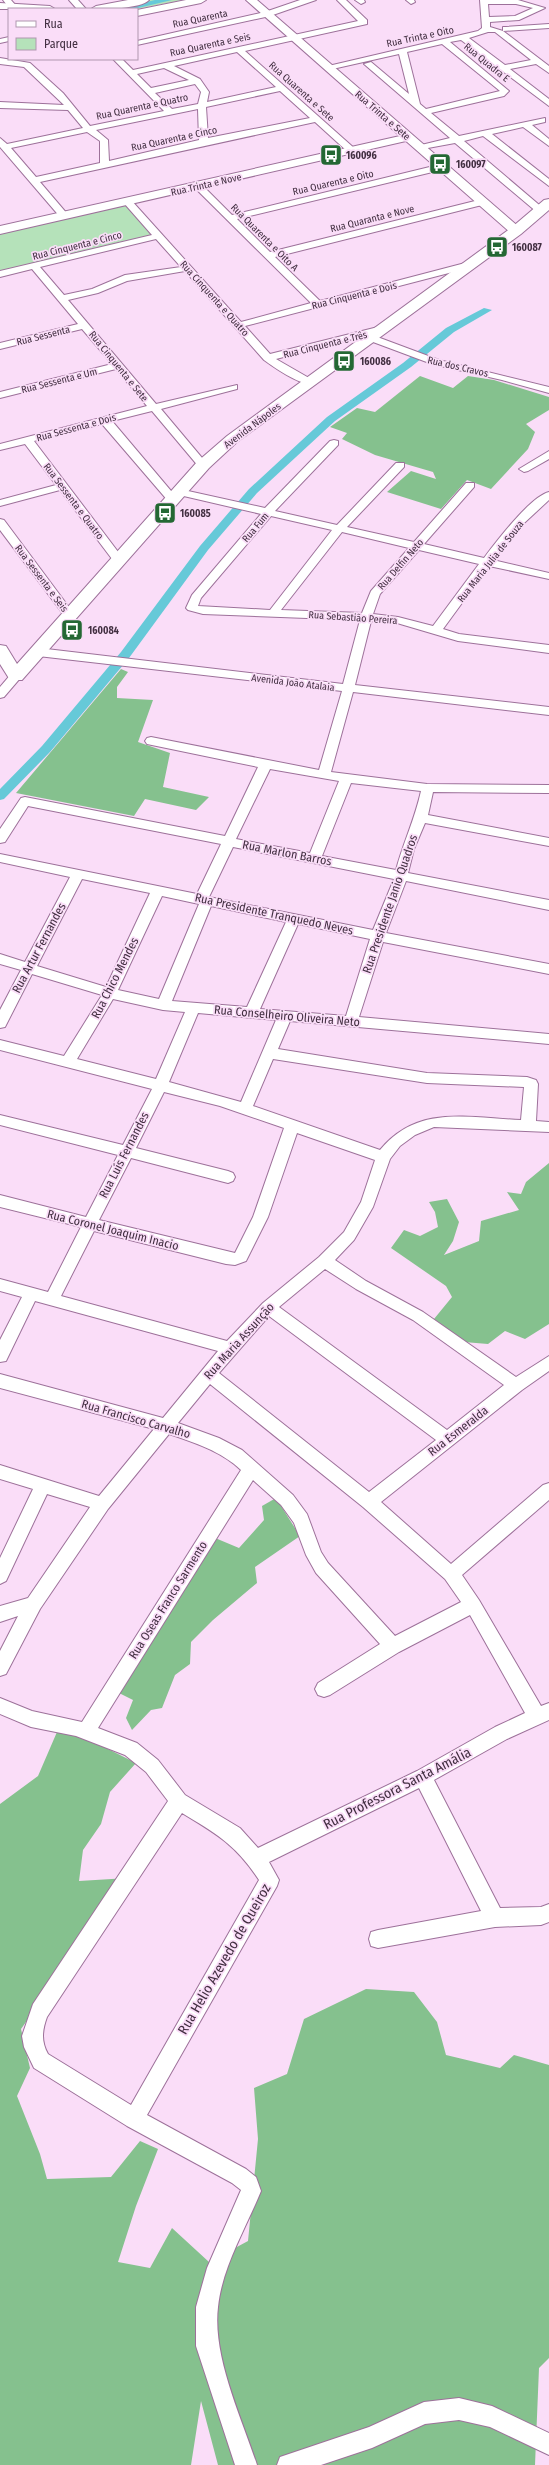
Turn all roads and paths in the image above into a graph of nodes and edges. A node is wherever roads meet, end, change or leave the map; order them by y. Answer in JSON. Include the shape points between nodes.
{"nodes":[{"id":1,"x":73,"y":0,"type":"edge"},
{"id":2,"x":144,"y":0,"type":"edge"},
{"id":3,"x":201,"y":0,"type":"edge"},
{"id":4,"x":250,"y":0,"type":"edge"},
{"id":5,"x":312,"y":0,"type":"edge"},
{"id":6,"x":341,"y":0,"type":"edge"},
{"id":7,"x":484,"y":1,"type":"edge"},
{"id":8,"x":10,"y":4,"type":"edge"},
{"id":9,"x":0,"y":6,"type":"edge"},
{"id":10,"x":42,"y":8,"type":"edge"},
{"id":11,"x":81,"y":8,"type":"edge"},
{"id":12,"x":101,"y":8,"type":"edge"},
{"id":13,"x":138,"y":13,"type":"edge"},
{"id":14,"x":267,"y":14,"type":"junction"},
{"id":15,"x":485,"y":20,"type":"junction"},
{"id":16,"x":549,"y":26,"type":"edge"},
{"id":17,"x":486,"y":29,"type":"junction"},
{"id":18,"x":497,"y":30,"type":"junction"},
{"id":19,"x":294,"y":37,"type":"junction"},
{"id":20,"x":464,"y":38,"type":"junction"},
{"id":21,"x":444,"y":42,"type":"junction"},
{"id":22,"x":138,"y":43,"type":"edge"},
{"id":23,"x":238,"y":48,"type":"junction"},
{"id":24,"x":403,"y":51,"type":"junction"},
{"id":25,"x":118,"y":60,"type":"edge"},
{"id":26,"x":0,"y":61,"type":"edge"},
{"id":27,"x":537,"y":61,"type":"junction"},
{"id":28,"x":368,"y":64,"type":"dead end"},
{"id":29,"x":164,"y":65,"type":"junction"},
{"id":30,"x":328,"y":67,"type":"junction"},
{"id":31,"x":503,"y":68,"type":"junction"},
{"id":32,"x":549,"y":70,"type":"edge"},
{"id":33,"x":132,"y":73,"type":"junction"},
{"id":34,"x":197,"y":81,"type":"junction"},
{"id":35,"x":284,"y":88,"type":"junction"},
{"id":36,"x":151,"y":91,"type":"junction"},
{"id":37,"x":548,"y":101,"type":"edge"},
{"id":38,"x":0,"y":105,"type":"edge"},
{"id":39,"x":202,"y":105,"type":"junction"},
{"id":40,"x":416,"y":106,"type":"junction"},
{"id":41,"x":71,"y":108,"type":"junction"},
{"id":42,"x":170,"y":112,"type":"junction"},
{"id":43,"x":423,"y":112,"type":"junction"},
{"id":44,"x":318,"y":120,"type":"junction"},
{"id":45,"x":542,"y":120,"type":"dead end"},
{"id":46,"x":525,"y":124,"type":"junction"},
{"id":47,"x":88,"y":129,"type":"junction"},
{"id":48,"x":485,"y":133,"type":"junction"},
{"id":49,"x":408,"y":137,"type":"junction"},
{"id":50,"x":455,"y":140,"type":"junction"},
{"id":51,"x":547,"y":140,"type":"edge"},
{"id":52,"x":204,"y":142,"type":"junction"},
{"id":53,"x":3,"y":144,"type":"edge"},
{"id":54,"x":420,"y":148,"type":"junction"},
{"id":55,"x":351,"y":150,"type":"junction"},
{"id":56,"x":105,"y":164,"type":"junction"},
{"id":57,"x":442,"y":167,"type":"junction"},
{"id":58,"x":34,"y":180,"type":"junction"},
{"id":59,"x":549,"y":182,"type":"edge"},
{"id":60,"x":198,"y":186,"type":"junction"},
{"id":61,"x":128,"y":202,"type":"junction"},
{"id":62,"x":483,"y":202,"type":"junction"},
{"id":63,"x":545,"y":207,"type":"edge"},
{"id":64,"x":64,"y":216,"type":"junction"},
{"id":65,"x":230,"y":218,"type":"junction"},
{"id":66,"x":1,"y":229,"type":"edge"},
{"id":67,"x":516,"y":231,"type":"junction"},
{"id":68,"x":159,"y":236,"type":"junction"},
{"id":69,"x":267,"y":256,"type":"junction"},
{"id":70,"x":469,"y":266,"type":"junction"},
{"id":71,"x":35,"y":267,"type":"junction"},
{"id":72,"x":188,"y":268,"type":"junction"},
{"id":73,"x":0,"y":274,"type":"edge"},
{"id":74,"x":64,"y":298,"type":"junction"},
{"id":75,"x":317,"y":304,"type":"junction"},
{"id":76,"x":85,"y":325,"type":"junction"},
{"id":77,"x":239,"y":325,"type":"junction"},
{"id":78,"x":375,"y":333,"type":"junction"},
{"id":79,"x":0,"y":346,"type":"edge"},
{"id":80,"x":268,"y":358,"type":"junction"},
{"id":81,"x":119,"y":365,"type":"junction"},
{"id":82,"x":311,"y":382,"type":"junction"},
{"id":83,"x":232,"y":387,"type":"dead end"},
{"id":84,"x":549,"y":390,"type":"edge"},
{"id":85,"x":0,"y":395,"type":"edge"},
{"id":86,"x":153,"y":406,"type":"junction"},
{"id":87,"x":104,"y":419,"type":"junction"},
{"id":88,"x":28,"y":440,"type":"junction"},
{"id":89,"x":334,"y":443,"type":"dead end"},
{"id":90,"x":0,"y":447,"type":"edge"},
{"id":91,"x":549,"y":454,"type":"edge"},
{"id":92,"x":203,"y":465,"type":"junction"},
{"id":93,"x":400,"y":465,"type":"dead end"},
{"id":94,"x":524,"y":470,"type":"dead end"},
{"id":95,"x":470,"y":485,"type":"dead end"},
{"id":96,"x":63,"y":486,"type":"junction"},
{"id":97,"x":549,"y":495,"type":"edge"},
{"id":98,"x":176,"y":496,"type":"junction"},
{"id":99,"x":0,"y":503,"type":"edge"},
{"id":100,"x":268,"y":511,"type":"junction"},
{"id":101,"x":0,"y":522,"type":"edge"},
{"id":102,"x":339,"y":529,"type":"junction"},
{"id":103,"x":416,"y":545,"type":"junction"},
{"id":104,"x":488,"y":560,"type":"junction"},
{"id":105,"x":119,"y":561,"type":"junction"},
{"id":106,"x":549,"y":576,"type":"edge"},
{"id":107,"x":203,"y":611,"type":"joint"},
{"id":108,"x":274,"y":612,"type":"junction"},
{"id":109,"x":70,"y":616,"type":"junction"},
{"id":110,"x":366,"y":617,"type":"junction"},
{"id":111,"x":436,"y":631,"type":"junction"},
{"id":112,"x":549,"y":641,"type":"edge"},
{"id":113,"x":544,"y":648,"type":"edge"},
{"id":114,"x":0,"y":650,"type":"edge"},
{"id":115,"x":38,"y":652,"type":"junction"},
{"id":116,"x":16,"y":676,"type":"junction"},
{"id":117,"x":348,"y":689,"type":"junction"},
{"id":118,"x":0,"y":694,"type":"edge"},
{"id":119,"x":549,"y":711,"type":"edge"},
{"id":120,"x":151,"y":741,"type":"dead end"},
{"id":121,"x":266,"y":764,"type":"junction"},
{"id":122,"x":324,"y":774,"type":"junction"},
{"id":123,"x":347,"y":778,"type":"junction"},
{"id":124,"x":428,"y":788,"type":"junction"},
{"id":125,"x":549,"y":789,"type":"edge"},
{"id":126,"x":421,"y":818,"type":"junction"},
{"id":127,"x":0,"y":839,"type":"edge"},
{"id":128,"x":230,"y":842,"type":"junction"},
{"id":129,"x":549,"y":842,"type":"edge"},
{"id":130,"x":0,"y":858,"type":"edge"},
{"id":131,"x":314,"y":858,"type":"junction"},
{"id":132,"x":78,"y":874,"type":"junction"},
{"id":133,"x":401,"y":876,"type":"junction"},
{"id":134,"x":158,"y":891,"type":"junction"},
{"id":135,"x":204,"y":900,"type":"junction"},
{"id":136,"x":549,"y":905,"type":"edge"},
{"id":137,"x":294,"y":918,"type":"junction"},
{"id":138,"x":378,"y":936,"type":"junction"},
{"id":139,"x":0,"y":960,"type":"edge"},
{"id":140,"x":29,"y":969,"type":"junction"},
{"id":141,"x":549,"y":969,"type":"edge"},
{"id":142,"x":110,"y":993,"type":"junction"},
{"id":143,"x":163,"y":1005,"type":"junction"},
{"id":144,"x":193,"y":1009,"type":"junction"},
{"id":145,"x":251,"y":1013,"type":"junction"},
{"id":146,"x":285,"y":1016,"type":"junction"},
{"id":147,"x":351,"y":1021,"type":"junction"},
{"id":148,"x":0,"y":1023,"type":"edge"},
{"id":149,"x":549,"y":1039,"type":"edge"},
{"id":150,"x":0,"y":1044,"type":"edge"},
{"id":151,"x":269,"y":1053,"type":"junction"},
{"id":152,"x":68,"y":1062,"type":"junction"},
{"id":153,"x":160,"y":1086,"type":"junction"},
{"id":154,"x":245,"y":1108,"type":"junction"},
{"id":155,"x":0,"y":1120,"type":"edge"},
{"id":156,"x":292,"y":1125,"type":"junction"},
{"id":157,"x":528,"y":1126,"type":"junction"},
{"id":158,"x":549,"y":1127,"type":"edge"},
{"id":159,"x":125,"y":1152,"type":"junction"},
{"id":160,"x":383,"y":1157,"type":"junction"},
{"id":161,"x":228,"y":1177,"type":"dead end"},
{"id":162,"x":0,"y":1200,"type":"edge"},
{"id":163,"x":89,"y":1224,"type":"junction"},
{"id":164,"x":324,"y":1261,"type":"junction"},
{"id":165,"x":0,"y":1285,"type":"edge"},
{"id":166,"x":31,"y":1294,"type":"junction"},
{"id":167,"x":52,"y":1299,"type":"junction"},
{"id":168,"x":268,"y":1307,"type":"junction"},
{"id":169,"x":230,"y":1348,"type":"junction"},
{"id":170,"x":0,"y":1356,"type":"edge"},
{"id":171,"x":549,"y":1363,"type":"edge"},
{"id":172,"x":209,"y":1374,"type":"junction"},
{"id":173,"x":0,"y":1381,"type":"edge"},
{"id":174,"x":516,"y":1385,"type":"junction"},
{"id":175,"x":168,"y":1426,"type":"junction"},
{"id":176,"x":447,"y":1439,"type":"junction"},
{"id":177,"x":251,"y":1468,"type":"junction"},
{"id":178,"x":0,"y":1472,"type":"edge"},
{"id":179,"x":43,"y":1485,"type":"junction"},
{"id":180,"x":549,"y":1490,"type":"edge"},
{"id":181,"x":369,"y":1502,"type":"junction"},
{"id":182,"x":102,"y":1504,"type":"junction"},
{"id":183,"x":451,"y":1574,"type":"junction"},
{"id":184,"x":0,"y":1576,"type":"edge"},
{"id":185,"x":34,"y":1604,"type":"junction"},
{"id":186,"x":473,"y":1605,"type":"junction"},
{"id":187,"x":0,"y":1614,"type":"edge"},
{"id":188,"x":393,"y":1646,"type":"junction"},
{"id":189,"x":0,"y":1668,"type":"edge"},
{"id":190,"x":324,"y":1689,"type":"dead end"},
{"id":191,"x":0,"y":1706,"type":"edge"},
{"id":192,"x":543,"y":1713,"type":"edge"},
{"id":193,"x":86,"y":1731,"type":"junction"},
{"id":194,"x":423,"y":1777,"type":"junction"},
{"id":195,"x":178,"y":1801,"type":"junction"},
{"id":196,"x":256,"y":1859,"type":"junction"},
{"id":197,"x":549,"y":1913,"type":"edge"},
{"id":198,"x":495,"y":1918,"type":"junction"},
{"id":199,"x":378,"y":1939,"type":"dead end"},
{"id":200,"x":134,"y":2119,"type":"junction"},
{"id":201,"x":549,"y":2444,"type":"edge"},
{"id":202,"x":246,"y":2465,"type":"edge"},
{"id":203,"x":288,"y":2465,"type":"edge"}],
"edges":[{"from":1,"to":11,"type":"street"},
{"from":2,"to":12,"type":"street"},
{"from":3,"to":13,"type":"street"},
{"from":4,"to":14,"type":"street","name":"Rua Trinta e Sete"},
{"from":5,"to":14,"type":"street","name":"Rua Quarenta","via":[[292,4]]},
{"from":6,"to":19,"type":"street","name":"Rua Quarenta e Seis","via":[[364,22]]},
{"from":7,"to":15,"type":"street"},
{"from":7,"to":15,"type":"street","via":[[516,2],[541,8],[516,18]]},
{"from":8,"to":9,"type":"street"},
{"from":8,"to":10,"type":"street"},
{"from":14,"to":19,"type":"street","name":"Rua Trinta e Sete"},
{"from":14,"to":22,"type":"street","name":"Rua Quarenta"},
{"from":15,"to":17,"type":"street"},
{"from":16,"to":18,"type":"street"},
{"from":17,"to":18,"type":"street"},
{"from":17,"to":20,"type":"street","name":"Rua Trinta e Oito"},
{"from":18,"to":27,"type":"street"},
{"from":19,"to":23,"type":"street","name":"Rua Quarenta e Seis"},
{"from":19,"to":30,"type":"street","name":"Rua Trinta e Sete"},
{"from":20,"to":21,"type":"street","name":"Rua Trinta e Oito"},
{"from":20,"to":31,"type":"street"},
{"from":21,"to":24,"type":"street","name":"Rua Trinta e Oito"},
{"from":21,"to":43,"type":"street","name":"Rua Quadra E","via":[[505,91]]},
{"from":23,"to":29,"type":"street","name":"Rua Quarenta e Seis"},
{"from":23,"to":35,"type":"street","name":"Rua Quarenta e Sete"},
{"from":24,"to":30,"type":"street","name":"Rua Trinta e Oito"},
{"from":24,"to":40,"type":"street"},
{"from":25,"to":33,"type":"street"},
{"from":26,"to":41,"type":"street","via":[[27,65]]},
{"from":27,"to":31,"type":"street"},
{"from":27,"to":32,"type":"street"},
{"from":28,"to":40,"type":"street"},
{"from":29,"to":33,"type":"street","name":"Rua Quarenta e Seis"},
{"from":29,"to":34,"type":"street"},
{"from":30,"to":49,"type":"street","name":"Rua Trinta e Sete"},
{"from":31,"to":37,"type":"street"},
{"from":33,"to":36,"type":"street"},
{"from":34,"to":36,"type":"street"},
{"from":34,"to":39,"type":"street","via":[[205,92]]},
{"from":35,"to":39,"type":"street","name":"Rua Quarenta e Quatro"},
{"from":35,"to":44,"type":"street","name":"Rua Quarenta e Sete"},
{"from":36,"to":42,"type":"street"},
{"from":38,"to":41,"type":"street"},
{"from":39,"to":42,"type":"street","name":"Rua Quarenta e Quatro"},
{"from":39,"to":52,"type":"street"},
{"from":40,"to":43,"type":"street"},
{"from":41,"to":47,"type":"street"},
{"from":42,"to":47,"type":"street","name":"Rua Quarenta e Quatro"},
{"from":43,"to":50,"type":"street"},
{"from":44,"to":52,"type":"street","name":"Rua Quarenta e Cinco"},
{"from":44,"to":55,"type":"street","name":"Rua Quarenta e Sete"},
{"from":45,"to":46,"type":"street"},
{"from":46,"to":48,"type":"street"},
{"from":46,"to":51,"type":"street"},
{"from":47,"to":53,"type":"street","name":"Rua Quarenta e Quatro"},
{"from":47,"to":56,"type":"street","via":[[104,140]]},
{"from":48,"to":50,"type":"street"},
{"from":48,"to":59,"type":"street"},
{"from":49,"to":54,"type":"street","name":"Rua Trinta e Sete"},
{"from":49,"to":55,"type":"street","name":"Rua Trinta e Nove"},
{"from":50,"to":54,"type":"street"},
{"from":50,"to":63,"type":"street"},
{"from":52,"to":56,"type":"street","name":"Rua Quarenta e Cinco"},
{"from":53,"to":58,"type":"street"},
{"from":54,"to":57,"type":"street","name":"Rua Trinta e Sete"},
{"from":55,"to":60,"type":"street","name":"Rua Trinta e Nove"},
{"from":56,"to":58,"type":"street","name":"Rua Quarenta e Cinco"},
{"from":57,"to":62,"type":"street","name":"Rua Trinta e Sete"},
{"from":57,"to":65,"type":"street","name":"Rua Quarenta e Oito"},
{"from":58,"to":64,"type":"street"},
{"from":60,"to":61,"type":"street","name":"Rua Trinta e Nove"},
{"from":60,"to":65,"type":"street","name":"Rua Quarenta e Oito A"},
{"from":61,"to":64,"type":"street","name":"Rua Trinta e Nove"},
{"from":61,"to":68,"type":"street","name":"Rua Cinquenta e Quatro"},
{"from":62,"to":67,"type":"street","name":"Rua Trinta e Sete"},
{"from":62,"to":69,"type":"street","name":"Rua Quaranta e Nove"},
{"from":63,"to":67,"type":"main road","name":"Avenida Nápoles"},
{"from":64,"to":66,"type":"street","name":"Rua Trinta e Nove"},
{"from":65,"to":69,"type":"street","name":"Rua Quarenta e Oito A"},
{"from":67,"to":70,"type":"main road","name":"Avenida Nápoles"},
{"from":68,"to":71,"type":"street","name":"Rua Cinquenta e Cinco"},
{"from":68,"to":72,"type":"street","name":"Rua Cinquenta e Quatro"},
{"from":69,"to":75,"type":"street","name":"Rua Quarenta e Oito A"},
{"from":70,"to":75,"type":"street","name":"Rua Cinquenta e Dois"},
{"from":70,"to":78,"type":"main road","name":"Avenida Nápoles"},
{"from":71,"to":73,"type":"street","name":"Rua Cinquenta e Cinco"},
{"from":71,"to":74,"type":"street","name":"Rua Cinquenta e Sete"},
{"from":72,"to":74,"type":"street","via":[[164,274],[125,278],[95,291]]},
{"from":72,"to":77,"type":"street","name":"Rua Cinquenta e Quatro"},
{"from":74,"to":76,"type":"street","name":"Rua Cinquenta e Sete"},
{"from":75,"to":77,"type":"street","name":"Rua Cinquenta e Dois"},
{"from":76,"to":79,"type":"street","name":"Rua Sessenta"},
{"from":76,"to":81,"type":"street","name":"Rua Cinquenta e Sete"},
{"from":77,"to":80,"type":"street","name":"Rua Cinquenta e Quatro"},
{"from":78,"to":80,"type":"street","name":"Rua Cinquenta e Três"},
{"from":78,"to":82,"type":"main road","name":"Avenida Nápoles"},
{"from":78,"to":84,"type":"street","name":"Rua dos Cravos","via":[[418,356]]},
{"from":80,"to":82,"type":"street","name":"Rua Cinquenta e Quatro","via":[[283,369]]},
{"from":81,"to":85,"type":"street","name":"Rua Sessenta e Um"},
{"from":81,"to":86,"type":"street","name":"Rua Cinquenta e Sete"},
{"from":82,"to":92,"type":"main road","name":"Avenida Nápoles","via":[[238,434]]},
{"from":83,"to":86,"type":"street","name":"Rua Sessenta e Dois"},
{"from":86,"to":87,"type":"street","name":"Rua Sessenta e Dois"},
{"from":86,"to":92,"type":"street","name":"Rua Cinquenta e Sete"},
{"from":87,"to":88,"type":"street","name":"Rua Sessenta e Dois"},
{"from":87,"to":98,"type":"street"},
{"from":88,"to":90,"type":"street","name":"Rua Sessenta e Dois"},
{"from":88,"to":96,"type":"street","name":"Rua Sessenta e Quatro"},
{"from":89,"to":100,"type":"street","name":"Rua Fum"},
{"from":91,"to":94,"type":"street"},
{"from":92,"to":98,"type":"main road","name":"Avenida Nápoles"},
{"from":93,"to":102,"type":"street"},
{"from":95,"to":103,"type":"street","name":"Rua Delfin Neto"},
{"from":96,"to":99,"type":"street"},
{"from":96,"to":105,"type":"street","name":"Rua Sessenta e Quatro"},
{"from":97,"to":104,"type":"street","name":"Rua Maria Julia de Souza","via":[[526,515]]},
{"from":98,"to":100,"type":"street"},
{"from":98,"to":105,"type":"main road","name":"Avenida Nápoles"},
{"from":100,"to":102,"type":"street"},
{"from":100,"to":107,"type":"street","name":"Rua Fum","via":[[196,598],[192,608]]},
{"from":101,"to":109,"type":"street","name":"Rua Sessenta e Seis"},
{"from":102,"to":103,"type":"street"},
{"from":102,"to":108,"type":"street"},
{"from":103,"to":104,"type":"street"},
{"from":103,"to":110,"type":"street","name":"Rua Delfin Neto","via":[[375,593]]},
{"from":104,"to":106,"type":"street"},
{"from":104,"to":111,"type":"street","name":"Rua Maria Julia de Souza"},
{"from":105,"to":109,"type":"main road","name":"Avenida Nápoles"},
{"from":107,"to":108,"type":"street","name":"Rua Sebastião Pereira"},
{"from":108,"to":110,"type":"street","name":"Rua Sebastião Pereira"},
{"from":109,"to":115,"type":"main road","name":"Avenida Nápoles"},
{"from":110,"to":111,"type":"street","name":"Rua Sebastião Pereira","via":[[412,623]]},
{"from":110,"to":117,"type":"street","name":"Rua Delfin Neto"},
{"from":111,"to":113,"type":"street","name":"Rua Sebastião Pereira","via":[[490,643]]},
{"from":112,"to":113,"type":"street"},
{"from":114,"to":116,"type":"main road"},
{"from":115,"to":116,"type":"main road","name":"Avenida Nápoles"},
{"from":115,"to":117,"type":"street","name":"Avenida João Atalaia"},
{"from":116,"to":118,"type":"street","name":"Avenida Nápoles"},
{"from":117,"to":119,"type":"street","name":"Avenida João Atalaia"},
{"from":117,"to":122,"type":"street","name":"Rua Delfin Neto"},
{"from":120,"to":121,"type":"street"},
{"from":121,"to":122,"type":"street"},
{"from":121,"to":128,"type":"street"},
{"from":122,"to":123,"type":"street"},
{"from":123,"to":124,"type":"street"},
{"from":123,"to":131,"type":"street"},
{"from":124,"to":125,"type":"street"},
{"from":124,"to":126,"type":"street","name":"Rua Presidente Janio Quadros"},
{"from":126,"to":129,"type":"street"},
{"from":126,"to":133,"type":"street","name":"Rua Presidente Janio Quadros","via":[[408,849]]},
{"from":127,"to":128,"type":"street","name":"Rua Marlon Barros","via":[[25,801]]},
{"from":128,"to":131,"type":"street","name":"Rua Marlon Barros"},
{"from":128,"to":135,"type":"street"},
{"from":130,"to":132,"type":"street","name":"Rua Presidente Tranquedo Neves"},
{"from":131,"to":133,"type":"street","name":"Rua Marlon Barros"},
{"from":132,"to":134,"type":"street","name":"Rua Presidente Tranquedo Neves"},
{"from":132,"to":140,"type":"street","name":"Rua Artur Fernandes"},
{"from":133,"to":136,"type":"street","name":"Rua Marlon Barros"},
{"from":133,"to":138,"type":"street","name":"Rua Presidente Janio Quadros"},
{"from":134,"to":135,"type":"street","name":"Rua Presidente Tranquedo Neves"},
{"from":134,"to":142,"type":"street","name":"Rua Chico Mendes"},
{"from":135,"to":137,"type":"street","name":"Rua Presidente Tranquedo Neves"},
{"from":135,"to":143,"type":"street"},
{"from":137,"to":138,"type":"street","name":"Rua Presidente Tranquedo Neves"},
{"from":137,"to":145,"type":"street"},
{"from":138,"to":141,"type":"street","name":"Rua Presidente Tranquedo Neves"},
{"from":138,"to":147,"type":"street","name":"Rua Presidente Janio Quadros"},
{"from":139,"to":140,"type":"street","name":"Rua Conselheiro Oliveira Neto"},
{"from":140,"to":142,"type":"street","name":"Rua Conselheiro Oliveira Neto"},
{"from":140,"to":148,"type":"street","name":"Rua Artur Fernandes"},
{"from":142,"to":143,"type":"street","name":"Rua Conselheiro Oliveira Neto"},
{"from":142,"to":152,"type":"street","name":"Rua Chico Mendes"},
{"from":143,"to":144,"type":"street","name":"Rua Conselheiro Oliveira Neto"},
{"from":144,"to":145,"type":"street","name":"Rua Conselheiro Oliveira Neto"},
{"from":144,"to":153,"type":"street","name":"Rua Luís Fernandes"},
{"from":145,"to":146,"type":"street","name":"Rua Conselheiro Oliveira Neto"},
{"from":146,"to":147,"type":"street","name":"Rua Conselheiro Oliveira Neto"},
{"from":146,"to":151,"type":"street"},
{"from":147,"to":149,"type":"street","name":"Rua Conselheiro Oliveira Neto","via":[[456,1033]]},
{"from":150,"to":152,"type":"street"},
{"from":151,"to":154,"type":"street"},
{"from":151,"to":157,"type":"street","via":[[428,1078],[527,1082],[531,1084]]},
{"from":152,"to":153,"type":"street"},
{"from":153,"to":154,"type":"street"},
{"from":153,"to":159,"type":"street","name":"Rua Luís Fernandes"},
{"from":154,"to":156,"type":"street"},
{"from":155,"to":159,"type":"street"},
{"from":156,"to":160,"type":"street"},
{"from":156,"to":163,"type":"street","name":"Rua Coronel Joaquim Inacio","via":[[273,1182],[244,1253],[236,1259]]},
{"from":157,"to":158,"type":"street","name":"Rua Maria Assunção"},
{"from":157,"to":160,"type":"street","name":"Rua Maria Assunção","via":[[433,1122],[410,1131],[395,1142]]},
{"from":159,"to":161,"type":"street"},
{"from":159,"to":163,"type":"street","name":"Rua Luís Fernandes"},
{"from":160,"to":164,"type":"street","name":"Rua Maria Assunção","via":[[368,1203],[350,1236]]},
{"from":162,"to":163,"type":"street","name":"Rua Coronel Joaquim Inacio"},
{"from":163,"to":167,"type":"street","name":"Rua Luís Fernandes"},
{"from":164,"to":168,"type":"street","name":"Rua Maria Assunção"},
{"from":164,"to":174,"type":"street","via":[[361,1285],[418,1316]]},
{"from":165,"to":166,"type":"street"},
{"from":166,"to":167,"type":"street"},
{"from":166,"to":170,"type":"street"},
{"from":167,"to":169,"type":"street"},
{"from":168,"to":169,"type":"street","name":"Rua Maria Assunção"},
{"from":168,"to":176,"type":"street"},
{"from":169,"to":172,"type":"street","name":"Rua Maria Assunção"},
{"from":171,"to":174,"type":"street","name":"Rua Esmeralda"},
{"from":172,"to":175,"type":"street","name":"Rua Maria Assunção"},
{"from":172,"to":181,"type":"street"},
{"from":173,"to":175,"type":"street","name":"Rua Francisco Carvalho"},
{"from":174,"to":176,"type":"street","name":"Rua Esmeralda"},
{"from":175,"to":177,"type":"street","name":"Rua Francisco Carvalho","via":[[219,1446],[236,1455]]},
{"from":175,"to":182,"type":"street","name":"Rua Maria Assunção"},
{"from":176,"to":181,"type":"street","name":"Rua Esmeralda"},
{"from":177,"to":188,"type":"street","name":"Rua Francisco Carvalho","via":[[287,1500],[301,1519],[314,1555],[322,1568]]},
{"from":177,"to":193,"type":"street","name":"Rua Oseas Franco Sarmento"},
{"from":178,"to":179,"type":"street"},
{"from":179,"to":182,"type":"street"},
{"from":179,"to":184,"type":"street"},
{"from":180,"to":183,"type":"street"},
{"from":181,"to":183,"type":"street"},
{"from":182,"to":185,"type":"street","name":"Rua Maria Assunção"},
{"from":183,"to":186,"type":"street"},
{"from":185,"to":187,"type":"street"},
{"from":185,"to":189,"type":"street","name":"Rua Maria Assunção"},
{"from":186,"to":188,"type":"street"},
{"from":186,"to":192,"type":"street"},
{"from":188,"to":190,"type":"street"},
{"from":191,"to":193,"type":"street","name":"Rua Helio Azevedo de Queiroz","via":[[31,1718]]},
{"from":192,"to":194,"type":"street","name":"Rua Professora Santa Amália"},
{"from":193,"to":195,"type":"street","name":"Rua Helio Azevedo de Queiroz","via":[[131,1749],[152,1766]]},
{"from":194,"to":196,"type":"street","name":"Rua Professora Santa Amália"},
{"from":194,"to":198,"type":"street"},
{"from":195,"to":196,"type":"street","name":"Rua Helio Azevedo de Queiroz","via":[[233,1834]]},
{"from":195,"to":200,"type":"street","via":[[40,2011],[31,2034],[32,2047],[41,2061]]},
{"from":196,"to":200,"type":"street","name":"Rua Helio Azevedo de Queiroz","via":[[270,1880],[269,1885]]},
{"from":197,"to":198,"type":"street","via":[[540,1916]]},
{"from":198,"to":199,"type":"street"},
{"from":200,"to":202,"type":"street","via":[[239,2176],[249,2184],[251,2191],[217,2268],[207,2308],[208,2346]]},
{"from":201,"to":203,"type":"street","via":[[492,2417],[459,2409],[424,2413],[372,2437]]}]}
